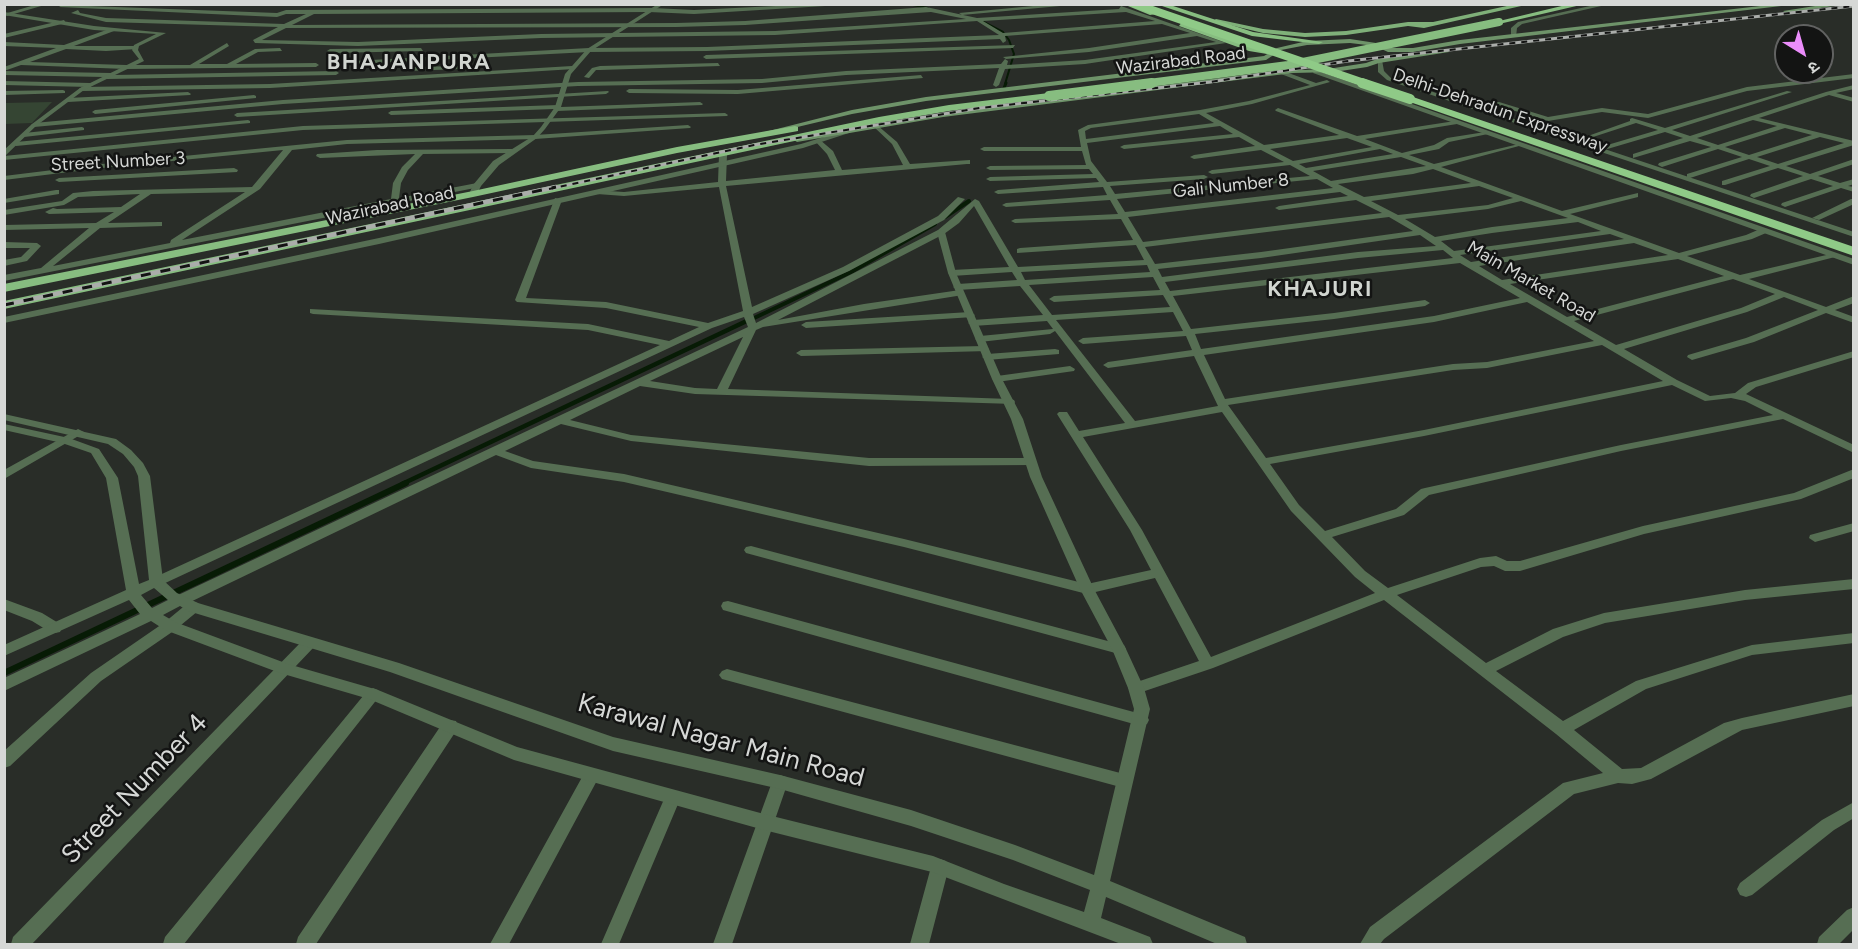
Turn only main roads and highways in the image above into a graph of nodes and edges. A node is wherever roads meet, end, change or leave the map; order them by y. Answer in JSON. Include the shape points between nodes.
{"nodes":[{"id":1,"x":1150,"y":4,"type":"edge"},
{"id":2,"x":1159,"y":4,"type":"edge"},
{"id":3,"x":1164,"y":4,"type":"edge"},
{"id":4,"x":1527,"y":4,"type":"edge"},
{"id":5,"x":1554,"y":4,"type":"edge"},
{"id":6,"x":1582,"y":4,"type":"edge"},
{"id":7,"x":1796,"y":4,"type":"edge"},
{"id":8,"x":1845,"y":4,"type":"edge"},
{"id":9,"x":1129,"y":6,"type":"edge"},
{"id":10,"x":1434,"y":24,"type":"junction"},
{"id":11,"x":1342,"y":41,"type":"junction"},
{"id":12,"x":1319,"y":42,"type":"junction"},
{"id":13,"x":1388,"y":50,"type":"junction"},
{"id":14,"x":1273,"y":52,"type":"junction"},
{"id":15,"x":1266,"y":58,"type":"junction"},
{"id":16,"x":1380,"y":61,"type":"junction"},
{"id":17,"x":1203,"y":67,"type":"junction"},
{"id":18,"x":1292,"y":71,"type":"junction"},
{"id":19,"x":1221,"y":81,"type":"junction"},
{"id":20,"x":878,"y":124,"type":"junction"},
{"id":21,"x":753,"y":135,"type":"junction"},
{"id":22,"x":782,"y":142,"type":"junction"},
{"id":23,"x":489,"y":204,"type":"junction"},
{"id":24,"x":480,"y":218,"type":"road end"},
{"id":25,"x":1854,"y":243,"type":"edge"},
{"id":26,"x":1854,"y":252,"type":"edge"},
{"id":27,"x":4,"y":288,"type":"edge"},
{"id":28,"x":4,"y":305,"type":"edge"}],
"edges":[{"from":1,"to":25,"type":"highway","name":"Delhi-Dehradun Expressway","bridge":true},
{"from":2,"to":12,"type":"highway","via":[[1252,34]]},
{"from":3,"to":10,"type":"main road","via":[[1213,21],[1263,31],[1326,35]]},
{"from":4,"to":10,"type":"main road"},
{"from":5,"to":21,"type":"highway","name":"Wazirabad Road","bridge":true,"via":[[1280,60],[942,102]]},
{"from":6,"to":20,"type":"highway","name":"Wazirabad Road","bridge":true,"via":[[1288,65],[949,108]]},
{"from":7,"to":13,"type":"main road"},
{"from":8,"to":16,"type":"main road"},
{"from":9,"to":14,"type":"highway","via":[[1237,44]]},
{"from":9,"to":26,"type":"highway","name":"Delhi-Dehradun Expressway","bridge":true},
{"from":10,"to":11,"type":"main road"},
{"from":11,"to":12,"type":"main road"},
{"from":11,"to":13,"type":"main road","via":[[1368,43]]},
{"from":12,"to":14,"type":"main road"},
{"from":13,"to":16,"type":"main road","via":[[1390,56]]},
{"from":14,"to":15,"type":"main road"},
{"from":15,"to":17,"type":"main road","name":"Wazirabad Road"},
{"from":15,"to":18,"type":"main road","via":[[1271,66]]},
{"from":16,"to":18,"type":"main road","via":[[1314,78]]},
{"from":17,"to":19,"type":"main road","via":[[1194,69],[1193,74]]},
{"from":17,"to":21,"type":"main road","name":"Wazirabad Road","via":[[926,99]]},
{"from":18,"to":19,"type":"main road","name":"Wazirabad Road"},
{"from":19,"to":20,"type":"main road","name":"Wazirabad Road"},
{"from":20,"to":22,"type":"highway","name":"Wazirabad Road"},
{"from":20,"to":22,"type":"main road","name":"Wazirabad Road"},
{"from":21,"to":27,"type":"highway","name":"Wazirabad Road"},
{"from":22,"to":23,"type":"highway","name":"Wazirabad Road","via":[[723,159]]},
{"from":23,"to":24,"type":"highway"},
{"from":23,"to":28,"type":"highway","name":"Wazirabad Road"}]}
